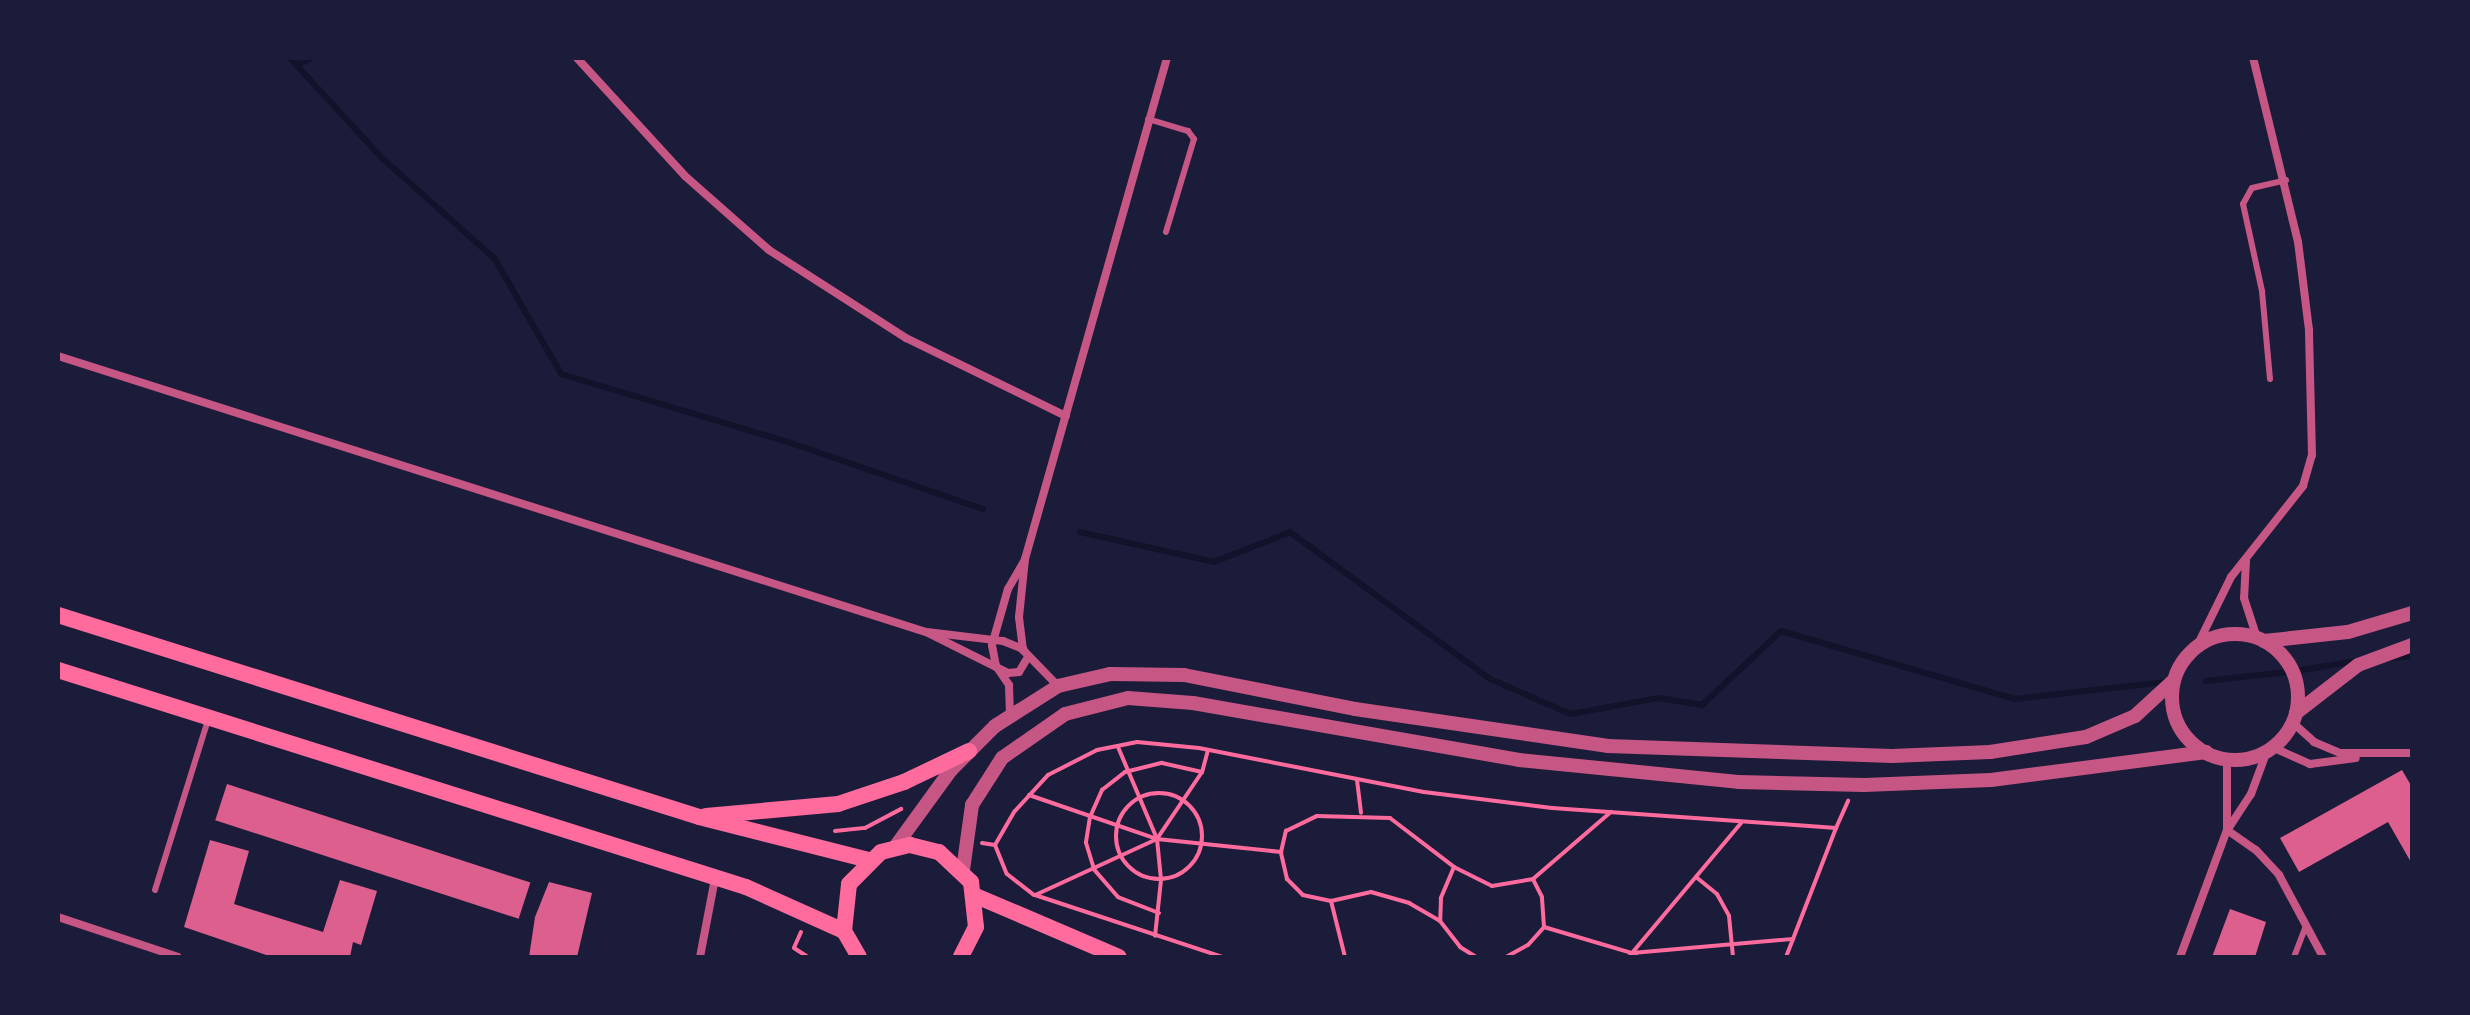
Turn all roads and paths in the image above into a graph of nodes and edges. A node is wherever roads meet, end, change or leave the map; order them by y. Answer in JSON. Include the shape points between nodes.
{"nodes":[{"id":1,"x":577,"y":58,"type":"edge"},
{"id":2,"x":1167,"y":58,"type":"edge"},
{"id":3,"x":2253,"y":58,"type":"edge"},
{"id":4,"x":1148,"y":119,"type":"junction"},
{"id":5,"x":2286,"y":180,"type":"junction"},
{"id":6,"x":1166,"y":232,"type":"dead end"},
{"id":7,"x":58,"y":356,"type":"edge"},
{"id":8,"x":2270,"y":379,"type":"dead end"},
{"id":9,"x":1066,"y":416,"type":"junction"},
{"id":10,"x":2247,"y":556,"type":"junction"},
{"id":11,"x":1025,"y":559,"type":"junction"},
{"id":12,"x":2412,"y":613,"type":"edge"},
{"id":13,"x":58,"y":615,"type":"edge"},
{"id":14,"x":926,"y":632,"type":"junction"},
{"id":15,"x":992,"y":639,"type":"junction"},
{"id":16,"x":2260,"y":639,"type":"junction"},
{"id":17,"x":2412,"y":645,"type":"edge"},
{"id":18,"x":2197,"y":646,"type":"junction"},
{"id":19,"x":1026,"y":654,"type":"junction"},
{"id":20,"x":996,"y":666,"type":"junction"},
{"id":21,"x":58,"y":670,"type":"edge"},
{"id":22,"x":2174,"y":680,"type":"junction"},
{"id":23,"x":1058,"y":686,"type":"junction"},
{"id":24,"x":1010,"y":715,"type":"junction"},
{"id":25,"x":209,"y":717,"type":"junction"},
{"id":26,"x":2294,"y":717,"type":"junction"},
{"id":27,"x":1118,"y":746,"type":"junction"},
{"id":28,"x":2270,"y":749,"type":"junction"},
{"id":29,"x":1208,"y":750,"type":"junction"},
{"id":30,"x":969,"y":751,"type":"junction"},
{"id":31,"x":2206,"y":752,"type":"junction"},
{"id":32,"x":2412,"y":753,"type":"edge"},
{"id":33,"x":2365,"y":756,"type":"junction"},
{"id":34,"x":2227,"y":759,"type":"junction"},
{"id":35,"x":1125,"y":772,"type":"junction"},
{"id":36,"x":1202,"y":772,"type":"junction"},
{"id":37,"x":1357,"y":780,"type":"junction"},
{"id":38,"x":1855,"y":785,"type":"junction"},
{"id":39,"x":1029,"y":795,"type":"junction"},
{"id":40,"x":1138,"y":798,"type":"junction"},
{"id":41,"x":1184,"y":801,"type":"junction"},
{"id":42,"x":1611,"y":812,"type":"junction"},
{"id":43,"x":1361,"y":813,"type":"junction"},
{"id":44,"x":919,"y":815,"type":"junction"},
{"id":45,"x":699,"y":817,"type":"junction"},
{"id":46,"x":1090,"y":817,"type":"junction"},
{"id":47,"x":1742,"y":822,"type":"junction"},
{"id":48,"x":1117,"y":826,"type":"junction"},
{"id":49,"x":1836,"y":828,"type":"junction"},
{"id":50,"x":2227,"y":830,"type":"junction"},
{"id":51,"x":1157,"y":839,"type":"junction"},
{"id":52,"x":963,"y":840,"type":"junction"},
{"id":53,"x":995,"y":845,"type":"junction"},
{"id":54,"x":1202,"y":846,"type":"junction"},
{"id":55,"x":895,"y":847,"type":"junction"},
{"id":56,"x":825,"y":850,"type":"junction"},
{"id":57,"x":1281,"y":852,"type":"junction"},
{"id":58,"x":1121,"y":856,"type":"junction"},
{"id":59,"x":869,"y":860,"type":"junction"},
{"id":60,"x":1454,"y":867,"type":"junction"},
{"id":61,"x":1094,"y":869,"type":"junction"},
{"id":62,"x":963,"y":870,"type":"junction"},
{"id":63,"x":1696,"y":877,"type":"junction"},
{"id":64,"x":715,"y":878,"type":"junction"},
{"id":65,"x":1533,"y":879,"type":"junction"},
{"id":66,"x":1161,"y":880,"type":"junction"},
{"id":67,"x":155,"y":890,"type":"dead end"},
{"id":68,"x":1035,"y":895,"type":"junction"},
{"id":69,"x":976,"y":896,"type":"junction"},
{"id":70,"x":1331,"y":901,"type":"junction"},
{"id":71,"x":810,"y":913,"type":"junction"},
{"id":72,"x":1159,"y":913,"type":"junction"},
{"id":73,"x":58,"y":917,"type":"edge"},
{"id":74,"x":1027,"y":920,"type":"junction"},
{"id":75,"x":1440,"y":921,"type":"junction"},
{"id":76,"x":2306,"y":925,"type":"junction"},
{"id":77,"x":1544,"y":927,"type":"junction"},
{"id":78,"x":844,"y":931,"type":"junction"},
{"id":79,"x":1155,"y":936,"type":"junction"},
{"id":80,"x":1793,"y":939,"type":"junction"},
{"id":81,"x":1734,"y":944,"type":"junction"},
{"id":82,"x":857,"y":956,"type":"edge"},
{"id":83,"x":1633,"y":956,"type":"edge"},
{"id":84,"x":178,"y":957,"type":"edge"},
{"id":85,"x":700,"y":957,"type":"edge"},
{"id":86,"x":808,"y":957,"type":"edge"},
{"id":87,"x":961,"y":957,"type":"edge"},
{"id":88,"x":1119,"y":957,"type":"edge"},
{"id":89,"x":1223,"y":957,"type":"edge"},
{"id":90,"x":1345,"y":957,"type":"edge"},
{"id":91,"x":1476,"y":957,"type":"edge"},
{"id":92,"x":1506,"y":957,"type":"edge"},
{"id":93,"x":1733,"y":957,"type":"edge"},
{"id":94,"x":1786,"y":957,"type":"edge"},
{"id":95,"x":2180,"y":957,"type":"edge"},
{"id":96,"x":2294,"y":957,"type":"edge"},
{"id":97,"x":2323,"y":957,"type":"edge"}],
"edges":[{"from":1,"to":9,"type":"street","via":[[685,176],[769,250],[906,338]]},
{"from":2,"to":4,"type":"street"},
{"from":3,"to":5,"type":"street"},
{"from":4,"to":6,"type":"lane","via":[[1188,131],[1194,139]]},
{"from":4,"to":9,"type":"street"},
{"from":5,"to":8,"type":"lane","via":[[2252,188],[2243,204],[2262,291]]},
{"from":5,"to":10,"type":"street","via":[[2308,315],[2312,455],[2303,486]]},
{"from":7,"to":14,"type":"street"},
{"from":9,"to":11,"type":"street"},
{"from":10,"to":16,"type":"street","via":[[2244,598]]},
{"from":10,"to":18,"type":"street","via":[[2217,598]]},
{"from":11,"to":15,"type":"street","via":[[1008,589]]},
{"from":11,"to":19,"type":"street","via":[[1019,617]]},
{"from":12,"to":16,"type":"street","via":[[2348,632]]},
{"from":13,"to":45,"type":"main road"},
{"from":14,"to":15,"type":"street"},
{"from":14,"to":20,"type":"street"},
{"from":15,"to":19,"type":"street"},
{"from":15,"to":20,"type":"street"},
{"from":16,"to":18,"type":"street","via":[[2220,635]]},
{"from":16,"to":26,"type":"street","via":[[2292,671]]},
{"from":17,"to":26,"type":"street","via":[[2358,665]]},
{"from":18,"to":22,"type":"street"},
{"from":19,"to":20,"type":"street","via":[[1015,674]]},
{"from":19,"to":23,"type":"street"},
{"from":20,"to":24,"type":"street","via":[[1009,685]]},
{"from":21,"to":25,"type":"main road"},
{"from":22,"to":23,"type":"street","via":[[2135,716],[2086,737],[1990,752],[1892,756],[1608,746],[1415,720],[1161,672],[1110,674]]},
{"from":22,"to":31,"type":"street","via":[[2172,704],[2180,727]]},
{"from":23,"to":24,"type":"street"},
{"from":24,"to":30,"type":"street"},
{"from":25,"to":64,"type":"main road"},
{"from":25,"to":67,"type":"lane"},
{"from":26,"to":28,"type":"street"},
{"from":26,"to":33,"type":"street","via":[[2328,749]]},
{"from":27,"to":29,"type":"path","via":[[1137,742]]},
{"from":27,"to":35,"type":"path"},
{"from":27,"to":39,"type":"path","via":[[1097,750],[1048,775]]},
{"from":28,"to":33,"type":"street","via":[[2310,764]]},
{"from":28,"to":34,"type":"street"},
{"from":28,"to":50,"type":"street","via":[[2251,794]]},
{"from":29,"to":36,"type":"path"},
{"from":29,"to":37,"type":"path"},
{"from":30,"to":44,"type":"street"},
{"from":30,"to":45,"type":"main road","via":[[904,782],[838,804]]},
{"from":31,"to":34,"type":"street"},
{"from":31,"to":38,"type":"street","via":[[1991,780]]},
{"from":32,"to":33,"type":"street"},
{"from":34,"to":50,"type":"street"},
{"from":35,"to":36,"type":"path","via":[[1162,763]]},
{"from":35,"to":40,"type":"path"},
{"from":35,"to":46,"type":"path","via":[[1102,790]]},
{"from":36,"to":41,"type":"path"},
{"from":37,"to":42,"type":"path"},
{"from":37,"to":43,"type":"path"},
{"from":38,"to":49,"type":"path"},
{"from":38,"to":52,"type":"street","via":[[1738,782],[1533,762],[1193,703],[1128,698],[1065,714],[1013,748],[981,786]]},
{"from":39,"to":46,"type":"path"},
{"from":39,"to":53,"type":"path"},
{"from":40,"to":41,"type":"path","via":[[1158,793]]},
{"from":40,"to":48,"type":"path"},
{"from":40,"to":51,"type":"path"},
{"from":41,"to":51,"type":"path"},
{"from":41,"to":54,"type":"path","via":[[1201,824]]},
{"from":42,"to":47,"type":"path"},
{"from":42,"to":65,"type":"path"},
{"from":43,"to":57,"type":"path","via":[[1307,821],[1286,831]]},
{"from":43,"to":60,"type":"path","via":[[1390,818]]},
{"from":44,"to":55,"type":"street"},
{"from":44,"to":56,"type":"path","via":[[903,808],[865,828],[832,832]]},
{"from":45,"to":56,"type":"main road"},
{"from":46,"to":48,"type":"path"},
{"from":46,"to":61,"type":"path","via":[[1086,842]]},
{"from":47,"to":49,"type":"path"},
{"from":47,"to":63,"type":"path"},
{"from":48,"to":51,"type":"path"},
{"from":48,"to":58,"type":"path"},
{"from":49,"to":80,"type":"path"},
{"from":50,"to":76,"type":"street","via":[[2268,862]]},
{"from":50,"to":95,"type":"street"},
{"from":51,"to":54,"type":"path"},
{"from":51,"to":58,"type":"path"},
{"from":51,"to":66,"type":"path"},
{"from":52,"to":53,"type":"path"},
{"from":52,"to":62,"type":"street"},
{"from":53,"to":68,"type":"path","via":[[1007,874]]},
{"from":54,"to":57,"type":"path"},
{"from":54,"to":66,"type":"path","via":[[1191,866]]},
{"from":55,"to":59,"type":"main road"},
{"from":55,"to":62,"type":"main road","via":[[925,847]]},
{"from":56,"to":59,"type":"main road"},
{"from":57,"to":70,"type":"path","via":[[1287,879],[1303,895]]},
{"from":58,"to":61,"type":"path"},
{"from":58,"to":66,"type":"path","via":[[1139,874]]},
{"from":59,"to":78,"type":"main road","via":[[846,891]]},
{"from":60,"to":65,"type":"path","via":[[1492,886]]},
{"from":60,"to":75,"type":"path","via":[[1441,898]]},
{"from":61,"to":68,"type":"path"},
{"from":61,"to":72,"type":"path","via":[[1118,897]]},
{"from":62,"to":69,"type":"main road"},
{"from":63,"to":81,"type":"path","via":[[1717,894],[1729,916]]},
{"from":63,"to":83,"type":"path"},
{"from":64,"to":71,"type":"main road"},
{"from":64,"to":85,"type":"street"},
{"from":65,"to":77,"type":"path","via":[[1542,897]]},
{"from":66,"to":72,"type":"path"},
{"from":68,"to":74,"type":"path"},
{"from":68,"to":79,"type":"path"},
{"from":69,"to":74,"type":"main road"},
{"from":69,"to":87,"type":"main road","via":[[976,927]]},
{"from":70,"to":75,"type":"path","via":[[1371,892],[1409,903]]},
{"from":70,"to":90,"type":"path"},
{"from":71,"to":78,"type":"main road"},
{"from":71,"to":86,"type":"path","via":[[794,948]]},
{"from":72,"to":79,"type":"path"},
{"from":73,"to":84,"type":"street"},
{"from":74,"to":88,"type":"main road"},
{"from":75,"to":91,"type":"path","via":[[1460,947]]},
{"from":76,"to":96,"type":"lane"},
{"from":76,"to":97,"type":"street"},
{"from":77,"to":83,"type":"path"},
{"from":77,"to":92,"type":"path","via":[[1528,945]]},
{"from":78,"to":82,"type":"main road"},
{"from":79,"to":89,"type":"path"},
{"from":80,"to":81,"type":"path"},
{"from":80,"to":94,"type":"path"},
{"from":81,"to":83,"type":"path"},
{"from":81,"to":93,"type":"path"}]}
